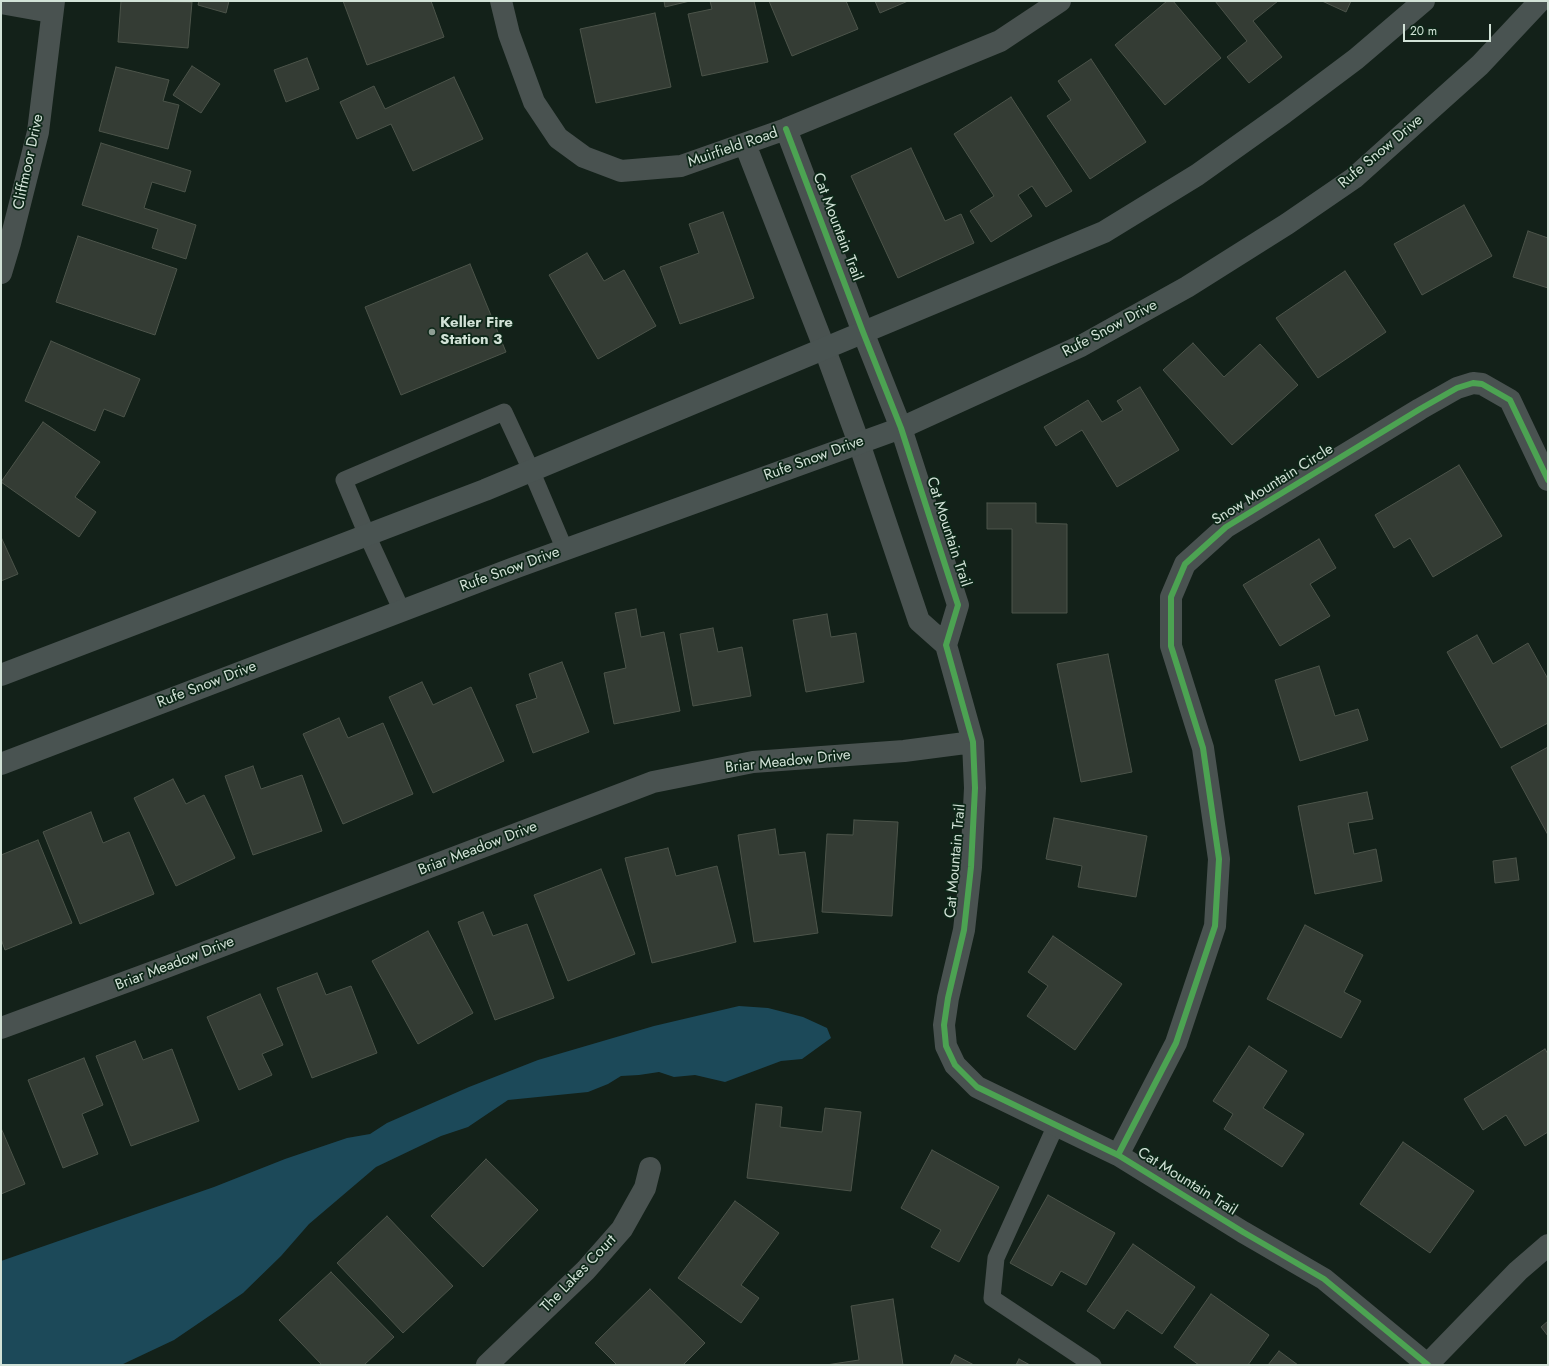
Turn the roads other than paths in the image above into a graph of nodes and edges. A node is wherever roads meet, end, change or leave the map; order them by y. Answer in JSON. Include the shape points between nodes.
{"nodes":[{"id":1,"x":501,"y":1,"type":"edge"},
{"id":2,"x":1060,"y":1,"type":"edge"},
{"id":3,"x":1424,"y":1,"type":"edge"},
{"id":4,"x":1540,"y":1,"type":"edge"},
{"id":5,"x":1,"y":3,"type":"edge"},
{"id":6,"x":53,"y":6,"type":"edge"},
{"id":7,"x":786,"y":129,"type":"junction"},
{"id":8,"x":745,"y":144,"type":"junction"},
{"id":9,"x":1,"y":273,"type":"edge"},
{"id":10,"x":863,"y":332,"type":"junction"},
{"id":11,"x":824,"y":347,"type":"junction"},
{"id":12,"x":901,"y":428,"type":"junction"},
{"id":13,"x":859,"y":443,"type":"junction"},
{"id":14,"x":531,"y":470,"type":"junction"},
{"id":15,"x":1548,"y":480,"type":"edge"},
{"id":16,"x":367,"y":535,"type":"junction"},
{"id":17,"x":565,"y":550,"type":"junction"},
{"id":18,"x":402,"y":611,"type":"junction"},
{"id":19,"x":946,"y":646,"type":"junction"},
{"id":20,"x":1,"y":675,"type":"edge"},
{"id":21,"x":973,"y":742,"type":"junction"},
{"id":22,"x":1,"y":764,"type":"edge"},
{"id":23,"x":1,"y":1028,"type":"edge"},
{"id":24,"x":1056,"y":1125,"type":"junction"},
{"id":25,"x":1118,"y":1155,"type":"junction"},
{"id":26,"x":650,"y":1168,"type":"dead end"},
{"id":27,"x":1548,"y":1245,"type":"edge"},
{"id":28,"x":487,"y":1365,"type":"edge"},
{"id":29,"x":1093,"y":1365,"type":"edge"},
{"id":30,"x":1428,"y":1365,"type":"edge"}],
"edges":[{"from":1,"to":8,"type":"street","name":"Muirfield Road","via":[[509,34],[534,102],[558,138],[584,157],[621,171],[681,166]]},
{"from":2,"to":7,"type":"street","name":"Muirfield Road","via":[[1000,41]]},
{"from":3,"to":10,"type":"main road","via":[[1356,59],[1284,113],[1197,175],[1104,232]]},
{"from":4,"to":12,"type":"main road","name":"Rufe Snow Drive","via":[[1480,65],[1360,173],[1287,224],[1187,287],[1082,346]]},
{"from":5,"to":6,"type":"street"},
{"from":6,"to":9,"type":"street","name":"Cliffmoor Drive","via":[[38,132]]},
{"from":7,"to":8,"type":"street","name":"Muirfield Road"},
{"from":7,"to":10,"type":"street","name":"Cat Mountain Trail"},
{"from":8,"to":11,"type":"street"},
{"from":10,"to":11,"type":"main road"},
{"from":10,"to":12,"type":"street","name":"Cat Mountain Trail"},
{"from":11,"to":13,"type":"street"},
{"from":11,"to":14,"type":"main road"},
{"from":12,"to":13,"type":"main road","name":"Rufe Snow Drive"},
{"from":12,"to":19,"type":"street","name":"Cat Mountain Trail","via":[[958,605]]},
{"from":13,"to":17,"type":"main road","name":"Rufe Snow Drive"},
{"from":13,"to":19,"type":"street","via":[[919,621]]},
{"from":14,"to":16,"type":"main road"},
{"from":14,"to":16,"type":"lane","via":[[504,412],[344,480]]},
{"from":14,"to":17,"type":"lane"},
{"from":15,"to":25,"type":"street","name":"Snow Mountain Circle","via":[[1510,400],[1482,384],[1473,383],[1457,388],[1420,409],[1226,527],[1185,564],[1171,596],[1171,646],[1203,748],[1219,859],[1215,926],[1176,1043]]},
{"from":16,"to":18,"type":"lane"},
{"from":16,"to":20,"type":"main road"},
{"from":17,"to":18,"type":"main road","name":"Rufe Snow Drive"},
{"from":18,"to":22,"type":"main road","name":"Rufe Snow Drive"},
{"from":19,"to":21,"type":"street","name":"Cat Mountain Trail"},
{"from":21,"to":23,"type":"street","name":"Briar Meadow Drive","via":[[904,751],[753,762],[653,782]]},
{"from":21,"to":24,"type":"street","name":"Cat Mountain Trail","via":[[975,788],[971,867],[964,930],[945,1018],[946,1046],[955,1066],[977,1087]]},
{"from":24,"to":25,"type":"street","name":"Cat Mountain Trail"},
{"from":24,"to":29,"type":"lane","via":[[996,1258],[992,1298]]},
{"from":25,"to":30,"type":"street","name":"Cat Mountain Trail","via":[[1324,1279]]},
{"from":26,"to":28,"type":"street","name":"The Lakes Court","via":[[645,1188],[622,1229],[586,1270]]},
{"from":27,"to":30,"type":"street","via":[[1518,1271]]}]}
